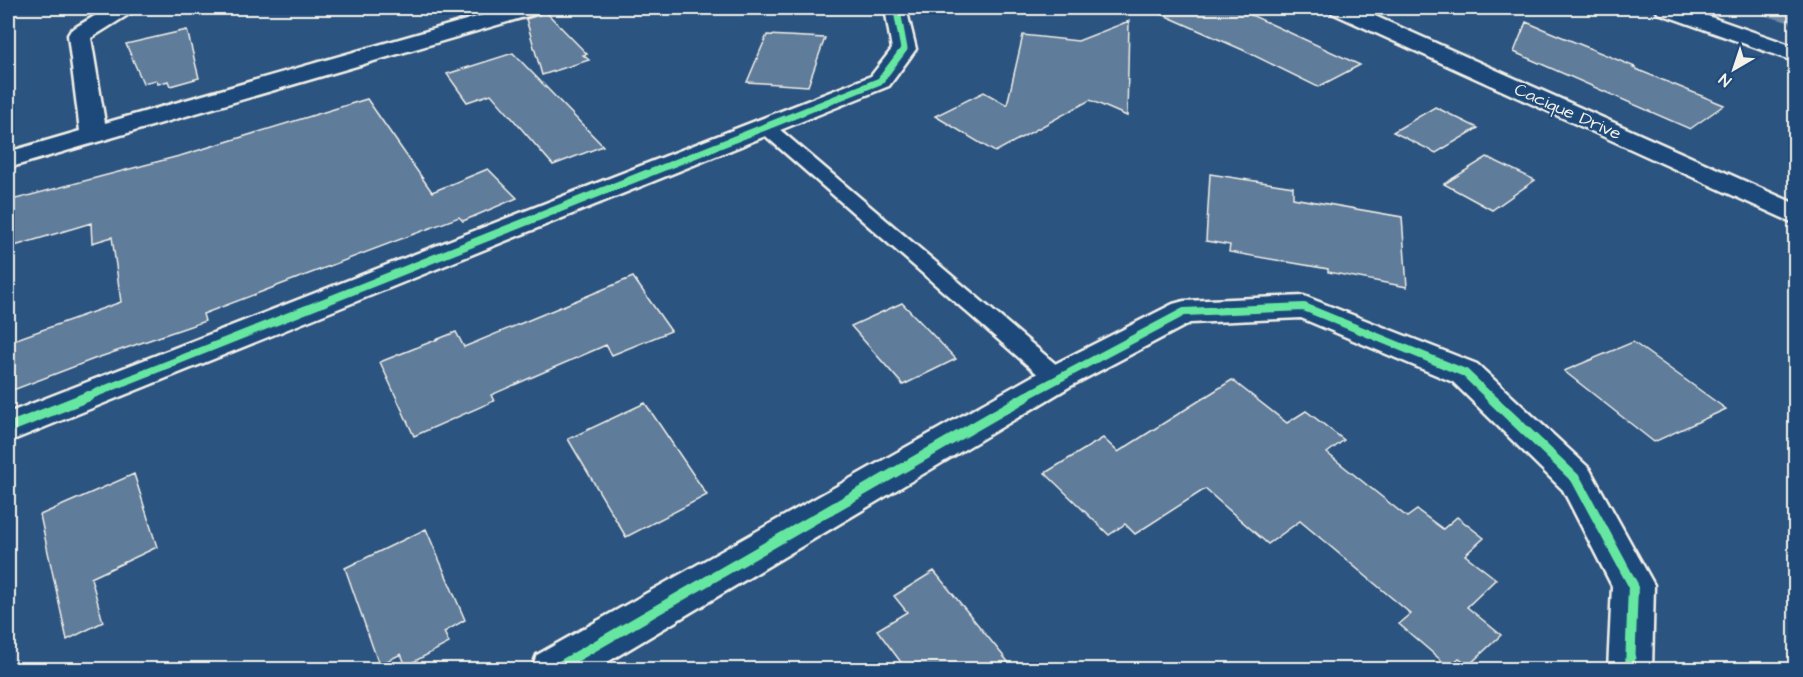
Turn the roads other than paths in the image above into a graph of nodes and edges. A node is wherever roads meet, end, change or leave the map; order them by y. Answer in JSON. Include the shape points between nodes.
{"nodes":[{"id":1,"x":123,"y":8,"type":"edge"},
{"id":2,"x":530,"y":8,"type":"edge"},
{"id":3,"x":893,"y":8,"type":"edge"},
{"id":4,"x":1340,"y":8,"type":"edge"},
{"id":5,"x":1666,"y":8,"type":"edge"},
{"id":6,"x":1701,"y":8,"type":"edge"},
{"id":7,"x":1796,"y":41,"type":"edge"},
{"id":8,"x":1796,"y":55,"type":"edge"},
{"id":9,"x":766,"y":127,"type":"junction"},
{"id":10,"x":94,"y":135,"type":"junction"},
{"id":11,"x":8,"y":160,"type":"edge"},
{"id":12,"x":1796,"y":215,"type":"edge"},
{"id":13,"x":1056,"y":378,"type":"junction"},
{"id":14,"x":8,"y":428,"type":"edge"},
{"id":15,"x":553,"y":669,"type":"edge"},
{"id":16,"x":1630,"y":669,"type":"edge"}],
"edges":[{"from":1,"to":10,"type":"street","via":[[80,35]]},
{"from":2,"to":10,"type":"street"},
{"from":3,"to":9,"type":"street","via":[[897,11],[904,49],[880,81]]},
{"from":4,"to":12,"type":"street","name":"Cacique Drive"},
{"from":5,"to":8,"type":"street"},
{"from":6,"to":7,"type":"street"},
{"from":9,"to":13,"type":"lane"},
{"from":9,"to":14,"type":"street"},
{"from":10,"to":11,"type":"street"},
{"from":13,"to":15,"type":"street"},
{"from":13,"to":16,"type":"street","via":[[1184,312],[1304,307],[1465,373],[1576,479],[1633,585]]}]}
